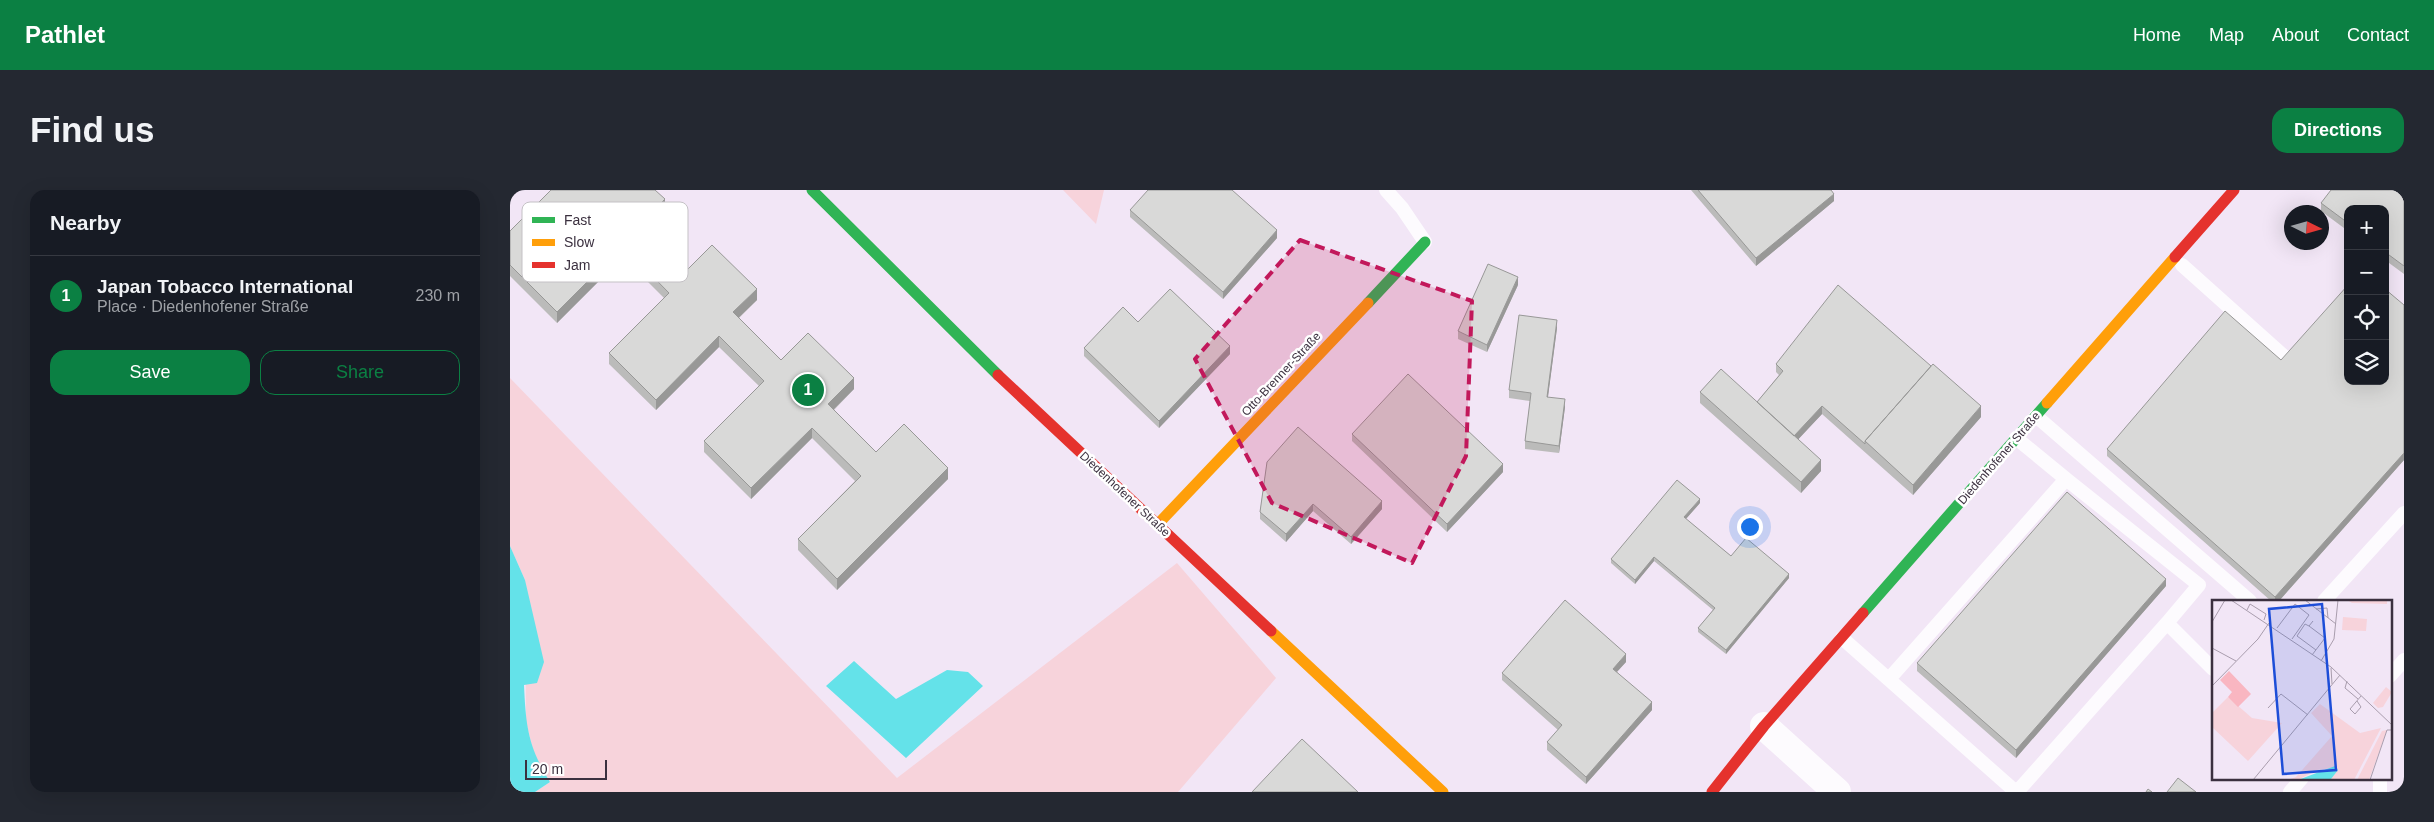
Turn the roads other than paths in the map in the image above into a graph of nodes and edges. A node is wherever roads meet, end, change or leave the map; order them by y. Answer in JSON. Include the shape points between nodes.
{"nodes":[{"id":1,"x":812,"y":190,"type":"edge"},
{"id":2,"x":1386,"y":190,"type":"edge"},
{"id":3,"x":2234,"y":190,"type":"edge"},
{"id":4,"x":1424,"y":242,"type":"joint"},
{"id":5,"x":2182,"y":265,"type":"dead end"},
{"id":6,"x":2308,"y":378,"type":"edge"},
{"id":7,"x":2036,"y":416,"type":"junction"},
{"id":8,"x":2016,"y":438,"type":"junction"},
{"id":9,"x":2066,"y":479,"type":"junction"},
{"id":10,"x":2404,"y":512,"type":"edge"},
{"id":11,"x":1158,"y":524,"type":"junction"},
{"id":12,"x":2249,"y":600,"type":"edge"},
{"id":13,"x":2325,"y":600,"type":"edge"},
{"id":14,"x":2168,"y":623,"type":"junction"},
{"id":15,"x":1842,"y":638,"type":"junction"},
{"id":16,"x":2404,"y":660,"type":"edge"},
{"id":17,"x":2212,"y":669,"type":"edge"},
{"id":18,"x":2392,"y":674,"type":"edge"},
{"id":19,"x":1888,"y":679,"type":"junction"},
{"id":20,"x":1764,"y":726,"type":"junction"},
{"id":21,"x":2300,"y":780,"type":"edge"},
{"id":22,"x":1443,"y":792,"type":"edge"},
{"id":23,"x":1712,"y":792,"type":"edge"},
{"id":24,"x":1837,"y":792,"type":"edge"},
{"id":25,"x":2016,"y":792,"type":"edge"},
{"id":26,"x":2290,"y":792,"type":"edge"}],
"edges":[{"from":1,"to":11,"type":"street","name":"Diedenhofener Straße","via":[[968,347]]},
{"from":2,"to":4,"type":"lane"},
{"from":3,"to":7,"type":"street","name":"Diedenhofener Straße"},
{"from":4,"to":11,"type":"street","name":"Otto-Brenner-Straße"},
{"from":5,"to":6,"type":"lane"},
{"from":7,"to":8,"type":"street","name":"Diedenhofener Straße"},
{"from":7,"to":12,"type":"lane"},
{"from":8,"to":9,"type":"lane"},
{"from":8,"to":15,"type":"street","name":"Diedenhofener Straße"},
{"from":9,"to":14,"type":"lane","via":[[2199,585]]},
{"from":9,"to":19,"type":"lane"},
{"from":10,"to":13,"type":"lane"},
{"from":11,"to":22,"type":"street","name":"Diedenhofener Straße"},
{"from":14,"to":17,"type":"lane"},
{"from":14,"to":25,"type":"lane"},
{"from":15,"to":19,"type":"lane"},
{"from":15,"to":20,"type":"street","name":"Diedenhofener Straße"},
{"from":16,"to":18,"type":"lane"},
{"from":19,"to":25,"type":"lane"},
{"from":20,"to":23,"type":"street","name":"Diedenhofener Straße"},
{"from":20,"to":24,"type":"street"},
{"from":21,"to":26,"type":"lane"}]}
